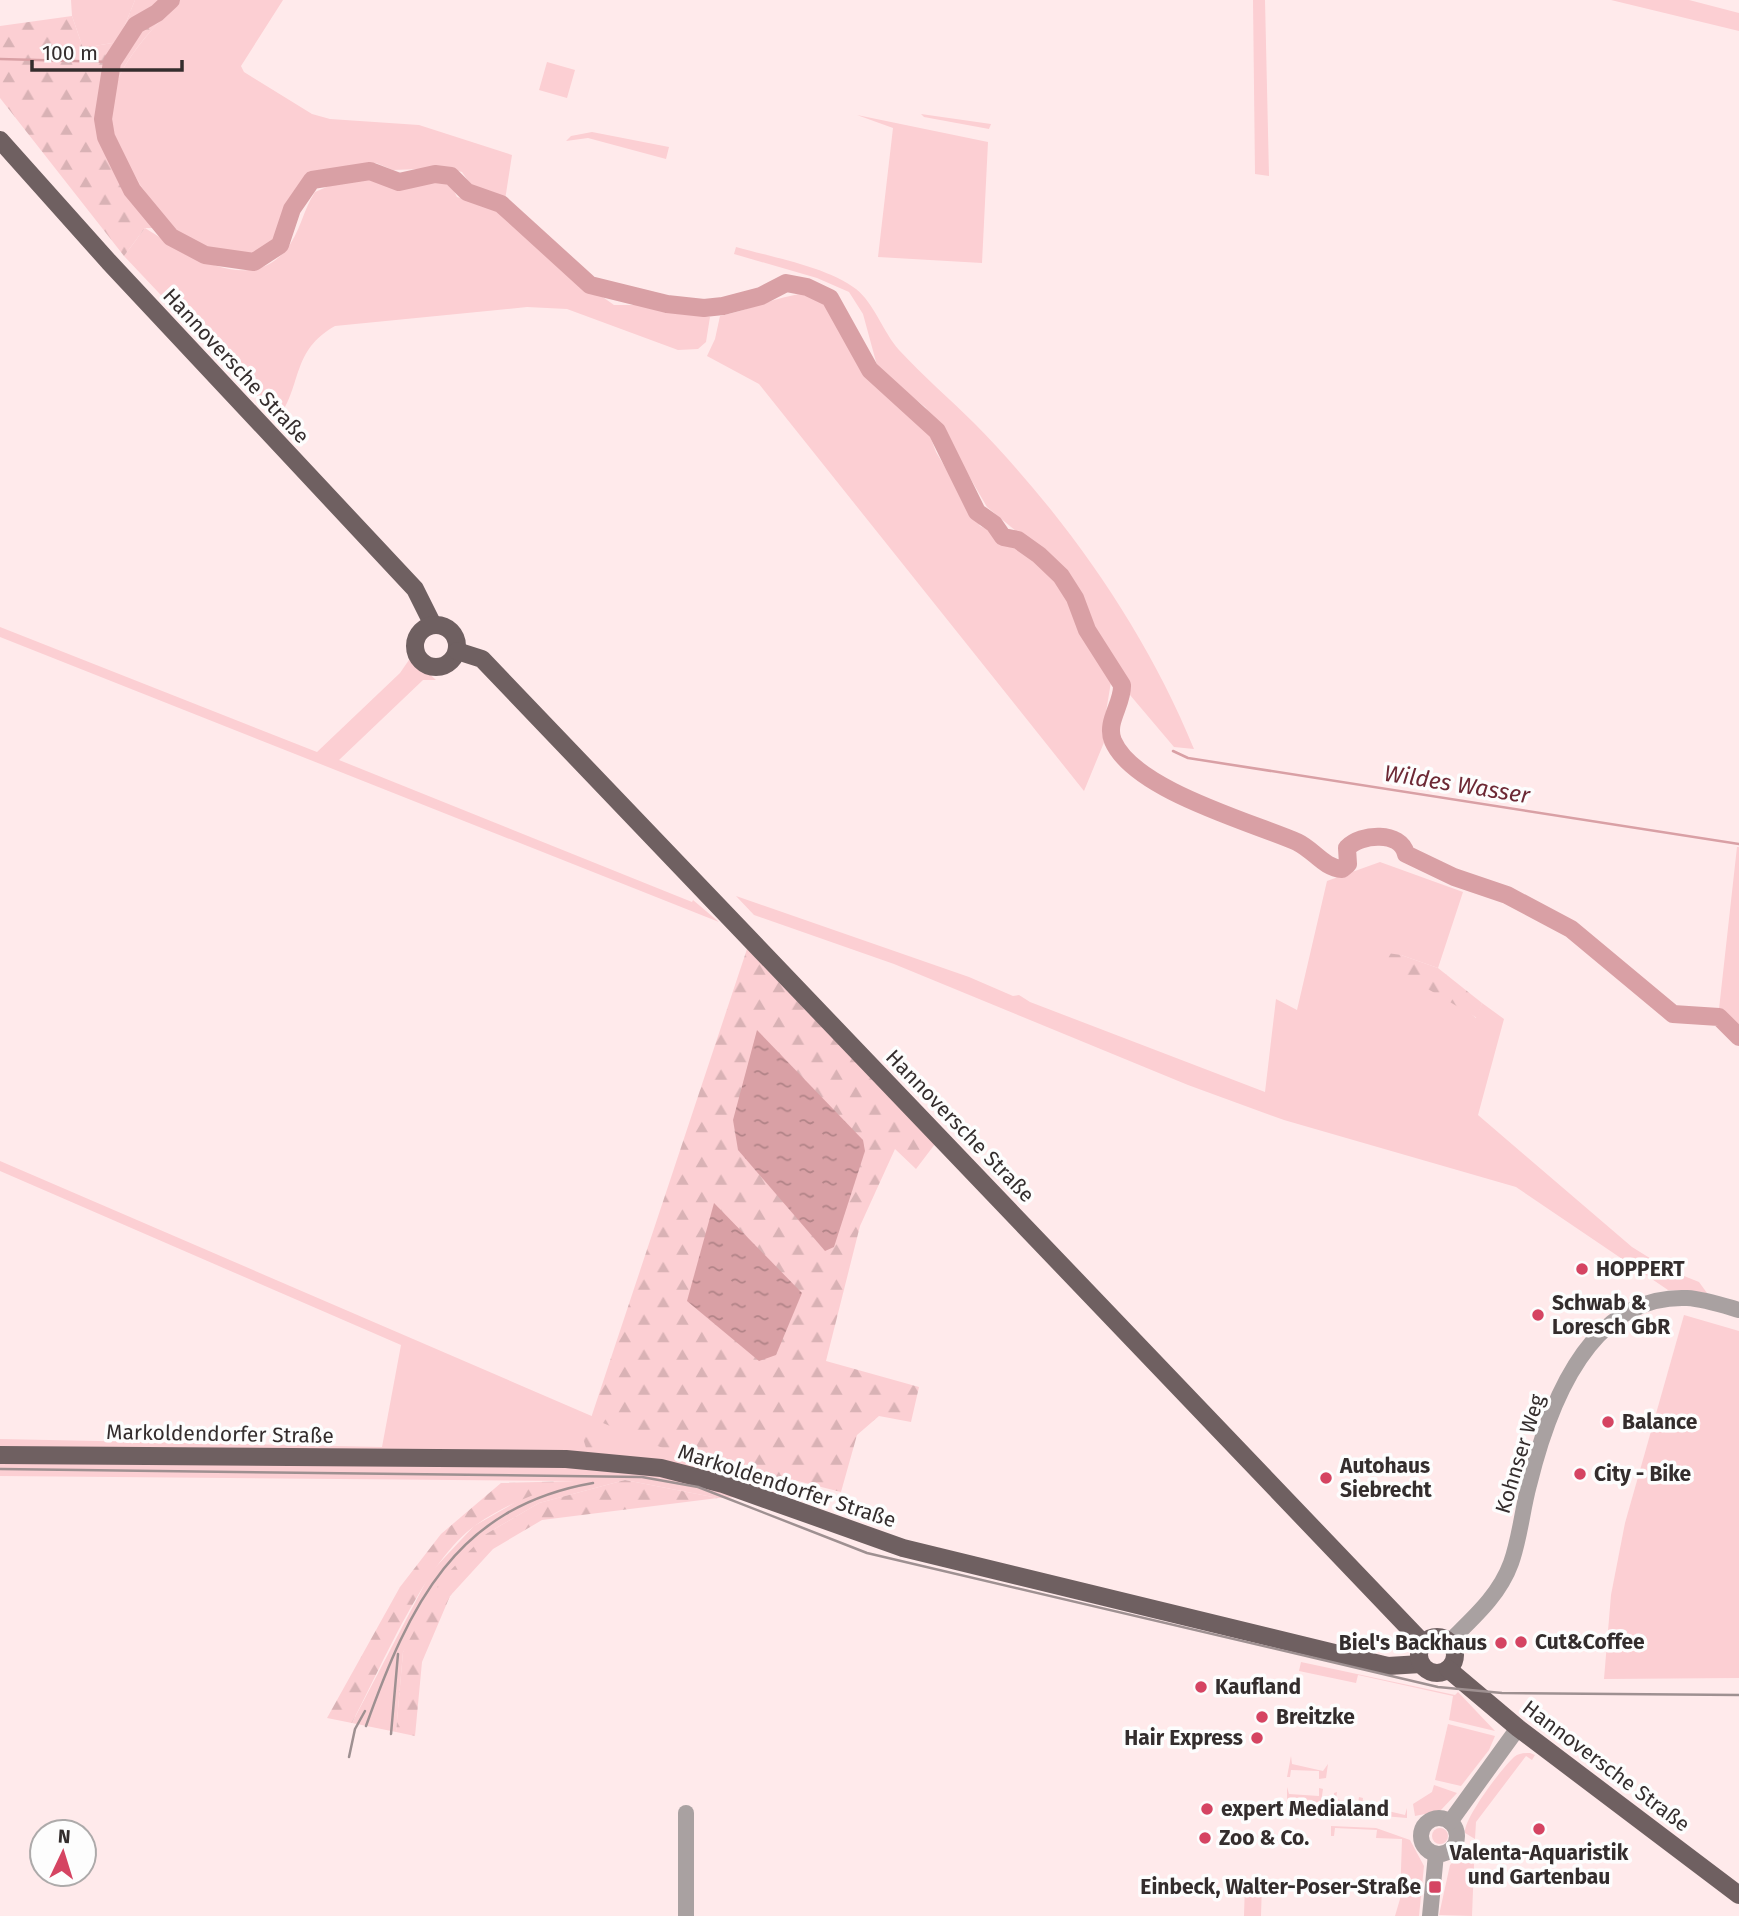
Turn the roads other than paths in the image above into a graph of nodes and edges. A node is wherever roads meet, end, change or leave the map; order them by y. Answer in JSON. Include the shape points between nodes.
{"nodes":[{"id":1,"x":1,"y":142,"type":"edge"},
{"id":2,"x":433,"y":625,"type":"junction"},
{"id":3,"x":457,"y":651,"type":"junction"},
{"id":4,"x":1739,"y":1310,"type":"edge"},
{"id":5,"x":0,"y":1455,"type":"edge"},
{"id":6,"x":1449,"y":1642,"type":"junction"},
{"id":7,"x":1423,"y":1643,"type":"junction"},
{"id":8,"x":1420,"y":1664,"type":"junction"},
{"id":9,"x":1448,"y":1669,"type":"junction"},
{"id":10,"x":1518,"y":1728,"type":"junction"},
{"id":11,"x":686,"y":1813,"type":"dead end"},
{"id":12,"x":1450,"y":1822,"type":"junction"},
{"id":13,"x":1436,"y":1854,"type":"junction"},
{"id":14,"x":1739,"y":1895,"type":"edge"},
{"id":15,"x":686,"y":1916,"type":"edge"},
{"id":16,"x":1430,"y":1916,"type":"edge"}],
"edges":[{"from":1,"to":2,"type":"main road","name":"Hannoversche Straße","via":[[415,589]]},
{"from":2,"to":3,"type":"main road","name":"Hannoversche Straße","via":[[454,634]]},
{"from":2,"to":3,"type":"main road","via":[[418,637],[415,649],[421,661],[442,666]]},
{"from":3,"to":7,"type":"main road","name":"Hannoversche Straße","via":[[482,659]]},
{"from":4,"to":6,"type":"street","name":"Kohnser Weg","via":[[1689,1298],[1670,1299],[1626,1312],[1594,1340],[1561,1392],[1549,1421],[1511,1563],[1496,1592]]},
{"from":5,"to":8,"type":"main road","name":"Markoldendorfer Straße","via":[[566,1459],[662,1468],[723,1484],[903,1548],[1388,1666]]},
{"from":6,"to":7,"type":"main road","via":[[1434,1637]]},
{"from":6,"to":9,"type":"main road","via":[[1455,1657]]},
{"from":7,"to":8,"type":"main road","via":[[1418,1653]]},
{"from":8,"to":9,"type":"main road","via":[[1433,1673]]},
{"from":9,"to":10,"type":"main road","name":"Hannoversche Straße"},
{"from":10,"to":12,"type":"street"},
{"from":10,"to":14,"type":"main road","name":"Hannoversche Straße"},
{"from":11,"to":15,"type":"street"},
{"from":12,"to":13,"type":"street","via":[[1456,1843],[1450,1851]]},
{"from":12,"to":13,"type":"street","via":[[1434,1819],[1422,1831],[1425,1848]]},
{"from":13,"to":16,"type":"street"}]}
